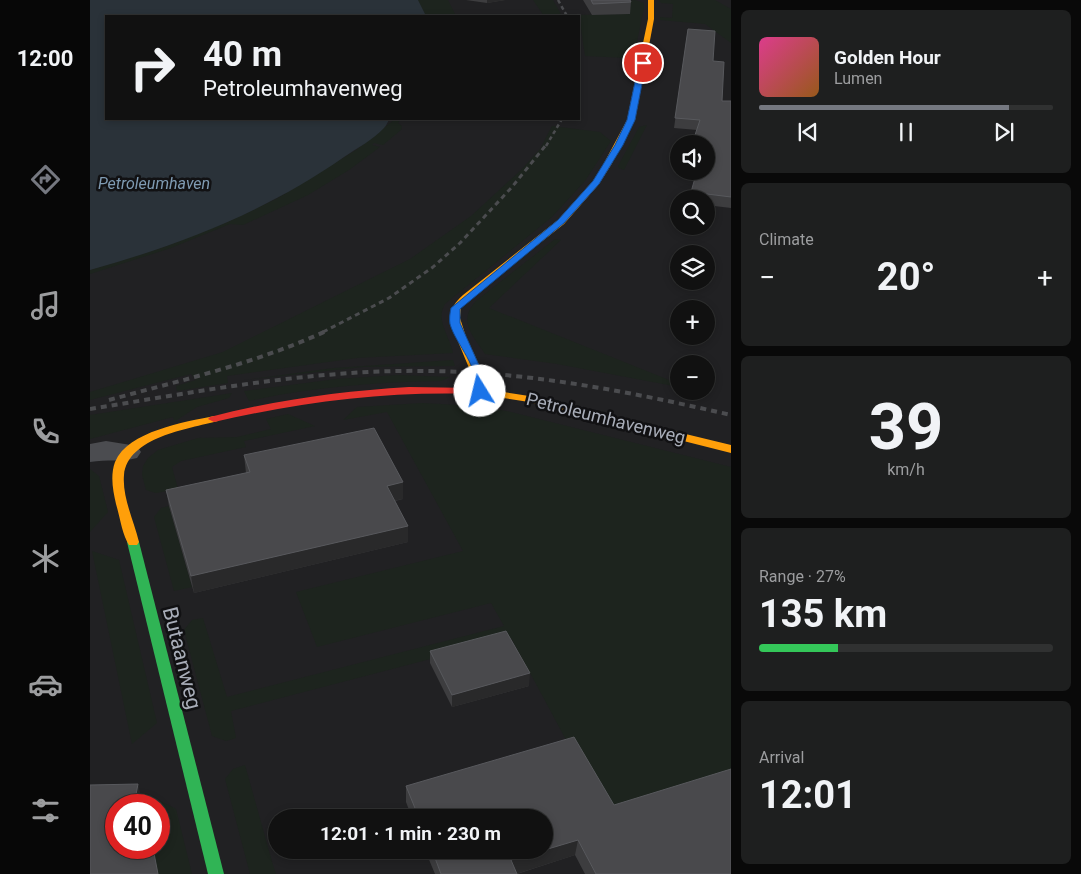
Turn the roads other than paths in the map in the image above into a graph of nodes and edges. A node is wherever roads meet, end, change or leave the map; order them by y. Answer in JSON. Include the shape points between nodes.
{"nodes":[{"id":1,"x":651,"y":0,"type":"edge"},
{"id":2,"x":480,"y":391,"type":"junction"},
{"id":3,"x":731,"y":449,"type":"edge"},
{"id":4,"x":127,"y":452,"type":"junction"},
{"id":5,"x":90,"y":454,"type":"edge"},
{"id":6,"x":216,"y":874,"type":"edge"}],
"edges":[{"from":1,"to":2,"type":"street","via":[[651,19],[631,120],[607,165],[561,222],[456,308],[455,323],[479,373]]},
{"from":2,"to":3,"type":"street","name":"Petroleumhavenweg","via":[[523,398]]},
{"from":2,"to":4,"type":"street","name":"Petroleumhavenweg","via":[[389,391],[300,399],[163,433]]},
{"from":4,"to":5,"type":"street","via":[[106,450]]},
{"from":4,"to":6,"type":"street","name":"Butaanweg","via":[[118,468],[119,484]]}]}
